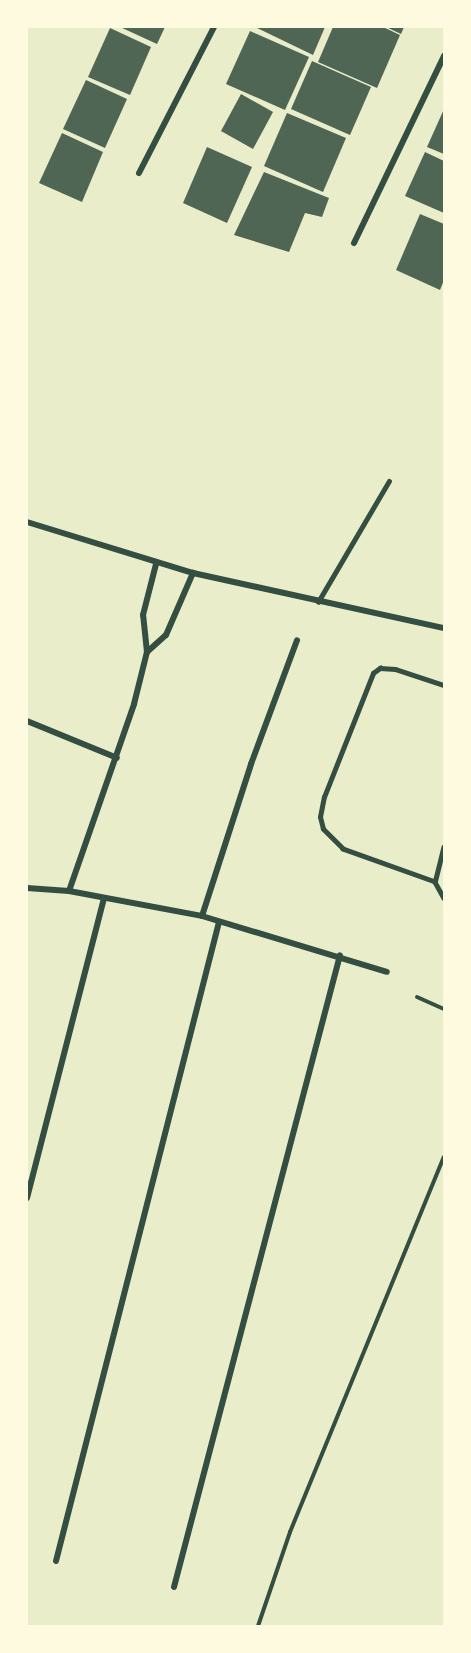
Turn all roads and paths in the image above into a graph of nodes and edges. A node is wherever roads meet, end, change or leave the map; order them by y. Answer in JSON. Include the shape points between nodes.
{"nodes":[{"id":1,"x":214,"y":27,"type":"edge"},
{"id":2,"x":444,"y":56,"type":"edge"},
{"id":3,"x":140,"y":173,"type":"dead end"},
{"id":4,"x":354,"y":243,"type":"dead end"},
{"id":5,"x":389,"y":481,"type":"dead end"},
{"id":6,"x":27,"y":522,"type":"edge"},
{"id":7,"x":156,"y":564,"type":"junction"},
{"id":8,"x":193,"y":573,"type":"junction"},
{"id":9,"x":318,"y":603,"type":"junction"},
{"id":10,"x":444,"y":628,"type":"edge"},
{"id":11,"x":297,"y":640,"type":"dead end"},
{"id":12,"x":147,"y":652,"type":"junction"},
{"id":13,"x":444,"y":684,"type":"edge"},
{"id":14,"x":27,"y":722,"type":"edge"},
{"id":15,"x":117,"y":758,"type":"junction"},
{"id":16,"x":444,"y":847,"type":"edge"},
{"id":17,"x":435,"y":882,"type":"junction"},
{"id":18,"x":27,"y":888,"type":"edge"},
{"id":19,"x":69,"y":891,"type":"junction"},
{"id":20,"x":444,"y":898,"type":"edge"},
{"id":21,"x":104,"y":899,"type":"junction"},
{"id":22,"x":202,"y":916,"type":"junction"},
{"id":23,"x":219,"y":922,"type":"junction"},
{"id":24,"x":340,"y":955,"type":"junction"},
{"id":25,"x":387,"y":972,"type":"dead end"},
{"id":26,"x":417,"y":997,"type":"dead end"},
{"id":27,"x":444,"y":1009,"type":"edge"},
{"id":28,"x":444,"y":1156,"type":"edge"},
{"id":29,"x":27,"y":1198,"type":"edge"},
{"id":30,"x":56,"y":1561,"type":"dead end"},
{"id":31,"x":174,"y":1587,"type":"dead end"},
{"id":32,"x":258,"y":1626,"type":"edge"}],
"edges":[{"from":1,"to":3,"type":"street"},
{"from":2,"to":4,"type":"street"},
{"from":5,"to":9,"type":"lane"},
{"from":6,"to":7,"type":"street"},
{"from":7,"to":8,"type":"street"},
{"from":7,"to":12,"type":"street","via":[[143,615]]},
{"from":8,"to":9,"type":"street"},
{"from":8,"to":12,"type":"street","via":[[166,635]]},
{"from":9,"to":10,"type":"street"},
{"from":11,"to":22,"type":"street","via":[[251,764]]},
{"from":12,"to":15,"type":"street"},
{"from":13,"to":17,"type":"lane","via":[[395,669],[380,668],[372,673],[320,817],[323,829],[343,849]]},
{"from":14,"to":15,"type":"street"},
{"from":15,"to":19,"type":"street"},
{"from":16,"to":17,"type":"lane"},
{"from":17,"to":20,"type":"lane"},
{"from":18,"to":19,"type":"street"},
{"from":19,"to":21,"type":"street"},
{"from":21,"to":22,"type":"street"},
{"from":21,"to":29,"type":"street"},
{"from":22,"to":23,"type":"street"},
{"from":23,"to":24,"type":"street"},
{"from":23,"to":30,"type":"street"},
{"from":24,"to":25,"type":"street"},
{"from":24,"to":31,"type":"street"},
{"from":26,"to":27,"type":"path"},
{"from":28,"to":32,"type":"path","via":[[290,1532]]}]}
